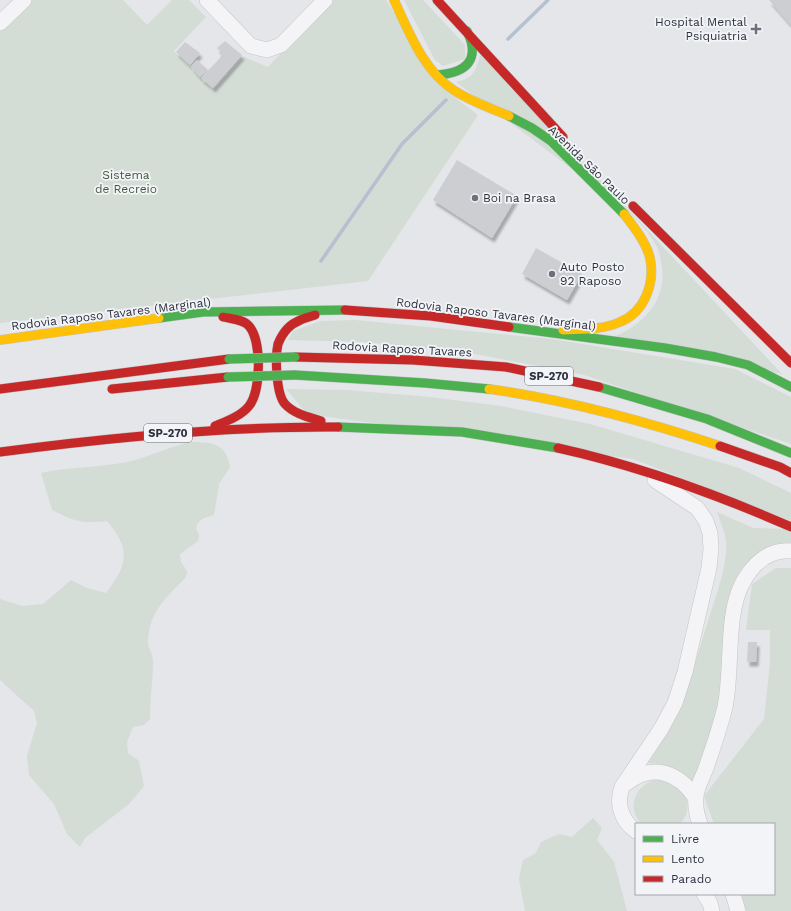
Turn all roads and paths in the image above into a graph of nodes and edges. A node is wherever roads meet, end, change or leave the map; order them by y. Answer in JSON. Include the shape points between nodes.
{"nodes":[{"id":1,"x":24,"y":0,"type":"edge"},
{"id":2,"x":207,"y":0,"type":"edge"},
{"id":3,"x":325,"y":0,"type":"edge"},
{"id":4,"x":394,"y":0,"type":"edge"},
{"id":5,"x":437,"y":0,"type":"edge"},
{"id":6,"x":0,"y":23,"type":"edge"},
{"id":7,"x":467,"y":31,"type":"junction"},
{"id":8,"x":437,"y":76,"type":"junction"},
{"id":9,"x":570,"y":144,"type":"dead end"},
{"id":10,"x":627,"y":200,"type":"dead end"},
{"id":11,"x":332,"y":309,"type":"junction"},
{"id":12,"x":203,"y":312,"type":"junction"},
{"id":13,"x":546,"y":331,"type":"junction"},
{"id":14,"x":0,"y":340,"type":"edge"},
{"id":15,"x":791,"y":363,"type":"edge"},
{"id":16,"x":791,"y":387,"type":"edge"},
{"id":17,"x":0,"y":388,"type":"edge"},
{"id":18,"x":101,"y":390,"type":"dead end"},
{"id":19,"x":337,"y":425,"type":"junction"},
{"id":20,"x":209,"y":429,"type":"junction"},
{"id":21,"x":0,"y":452,"type":"edge"},
{"id":22,"x":791,"y":453,"type":"edge"},
{"id":23,"x":641,"y":471,"type":"junction"},
{"id":24,"x":791,"y":473,"type":"edge"},
{"id":25,"x":791,"y":527,"type":"edge"},
{"id":26,"x":791,"y":551,"type":"edge"},
{"id":27,"x":622,"y":787,"type":"junction"},
{"id":28,"x":696,"y":797,"type":"junction"},
{"id":29,"x":697,"y":822,"type":"edge"},
{"id":30,"x":635,"y":830,"type":"edge"},
{"id":31,"x":705,"y":895,"type":"edge"},
{"id":32,"x":734,"y":895,"type":"edge"},
{"id":33,"x":712,"y":911,"type":"edge"},
{"id":34,"x":738,"y":911,"type":"edge"}],
"edges":[{"from":1,"to":6,"type":"street"},
{"from":2,"to":3,"type":"street","via":[[251,46],[267,50],[281,45]]},
{"from":4,"to":8,"type":"main road","name":"Avenida São Paulo","via":[[408,31]]},
{"from":5,"to":7,"type":"main road","name":"Avenida São Paulo"},
{"from":7,"to":8,"type":"main road","via":[[473,46],[468,64],[451,75]]},
{"from":7,"to":9,"type":"main road","name":"Avenida São Paulo","via":[[536,111]]},
{"from":8,"to":13,"type":"main road","name":"Avenida São Paulo","via":[[452,89],[522,122],[548,139],[636,227],[647,249],[651,262],[650,287],[646,298],[629,318],[604,326]]},
{"from":10,"to":15,"type":"main road","name":"Avenida São Paulo"},
{"from":11,"to":12,"type":"main road","name":"Rodovia Raposo Tavares (Marginal)"},
{"from":11,"to":13,"type":"main road","name":"Rodovia Raposo Tavares (Marginal)","via":[[431,316]]},
{"from":11,"to":19,"type":"main road","via":[[288,326],[278,345],[278,393],[290,410],[304,417]]},
{"from":12,"to":14,"type":"main road","name":"Rodovia Raposo Tavares (Marginal)"},
{"from":12,"to":20,"type":"main road","via":[[244,322],[254,333],[257,347],[257,390],[252,401],[244,412]]},
{"from":13,"to":16,"type":"main road","name":"Rodovia Raposo Tavares (Marginal)","via":[[716,357],[748,365]]},
{"from":17,"to":22,"type":"main road","name":"Rodovia Raposo Tavares","number":"SP-270","bridge":true,"via":[[229,359],[295,356],[413,360],[506,367],[602,388],[707,419]]},
{"from":18,"to":24,"type":"main road","number":"SP-270","bridge":true,"via":[[228,377],[295,375],[503,391],[600,410],[703,440]]},
{"from":19,"to":20,"type":"main road","number":"SP-270"},
{"from":19,"to":23,"type":"main road","number":"SP-270","via":[[479,433],[556,446]]},
{"from":20,"to":21,"type":"main road","number":"SP-270"},
{"from":23,"to":25,"type":"main road","number":"SP-270","via":[[714,494]]},
{"from":23,"to":27,"type":"street","via":[[697,508],[706,521],[711,549],[685,672],[675,703],[661,729]]},
{"from":26,"to":28,"type":"street","via":[[762,558],[748,573],[736,598],[728,692],[717,738]]},
{"from":27,"to":28,"type":"street","via":[[637,774],[664,773],[676,777]]},
{"from":27,"to":30,"type":"street","via":[[619,795],[622,814]]},
{"from":28,"to":29,"type":"street"},
{"from":31,"to":33,"type":"street"},
{"from":32,"to":34,"type":"street"}]}
